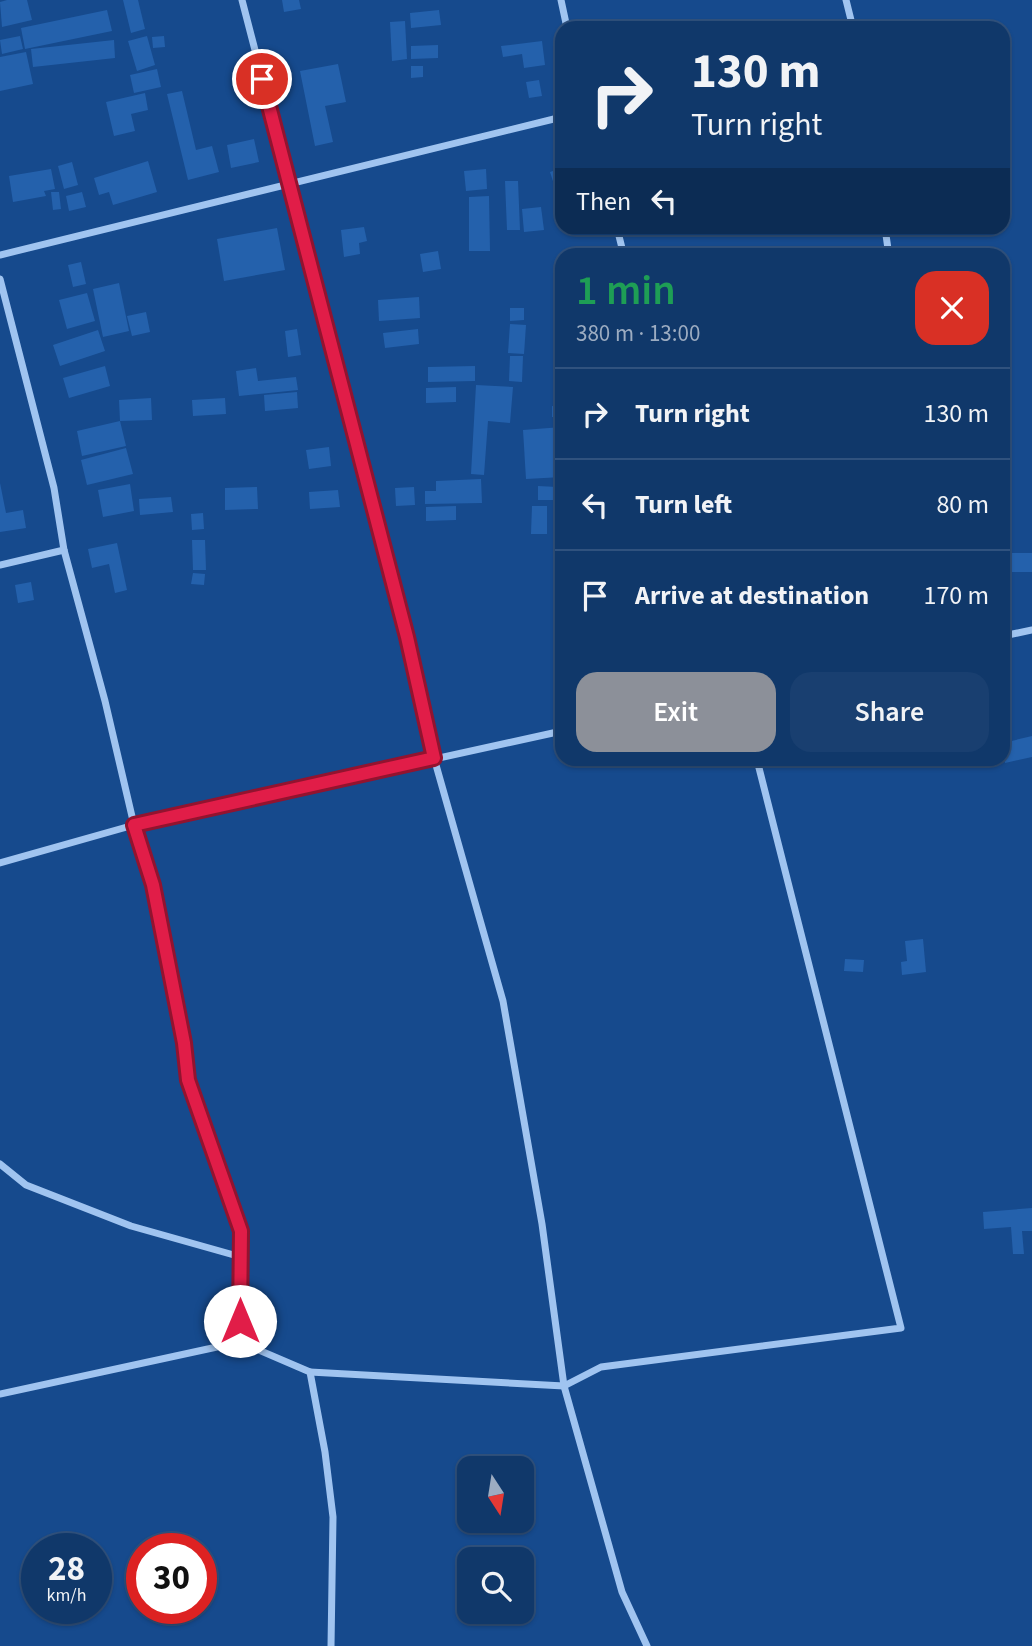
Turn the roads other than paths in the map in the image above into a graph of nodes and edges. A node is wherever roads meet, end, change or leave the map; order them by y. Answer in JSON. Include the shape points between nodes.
{"nodes":[{"id":1,"x":242,"y":0,"type":"edge"},
{"id":2,"x":561,"y":0,"type":"edge"},
{"id":3,"x":846,"y":0,"type":"edge"},
{"id":4,"x":566,"y":21,"type":"edge"},
{"id":5,"x":851,"y":21,"type":"edge"},
{"id":6,"x":555,"y":119,"type":"edge"},
{"id":7,"x":289,"y":184,"type":"junction"},
{"id":8,"x":0,"y":255,"type":"edge"},
{"id":9,"x":0,"y":279,"type":"edge"},
{"id":10,"x":64,"y":550,"type":"junction"},
{"id":11,"x":0,"y":565,"type":"edge"},
{"id":12,"x":1032,"y":630,"type":"edge"},
{"id":13,"x":1010,"y":635,"type":"edge"},
{"id":14,"x":555,"y":732,"type":"edge"},
{"id":15,"x":434,"y":758,"type":"junction"},
{"id":16,"x":759,"y":766,"type":"edge"},
{"id":17,"x":134,"y":825,"type":"junction"},
{"id":18,"x":0,"y":863,"type":"edge"},
{"id":19,"x":0,"y":1164,"type":"edge"},
{"id":20,"x":241,"y":1256,"type":"junction"},
{"id":21,"x":240,"y":1342,"type":"junction"},
{"id":22,"x":310,"y":1372,"type":"junction"},
{"id":23,"x":564,"y":1386,"type":"junction"},
{"id":24,"x":0,"y":1394,"type":"edge"},
{"id":25,"x":331,"y":1646,"type":"edge"},
{"id":26,"x":647,"y":1646,"type":"edge"}],
"edges":[{"from":1,"to":7,"type":"street"},
{"from":2,"to":4,"type":"street"},
{"from":3,"to":5,"type":"street"},
{"from":6,"to":7,"type":"street"},
{"from":7,"to":8,"type":"street"},
{"from":7,"to":15,"type":"street"},
{"from":9,"to":10,"type":"street","via":[[54,488]]},
{"from":10,"to":11,"type":"street"},
{"from":10,"to":17,"type":"street"},
{"from":12,"to":13,"type":"street"},
{"from":14,"to":15,"type":"street"},
{"from":15,"to":17,"type":"street"},
{"from":15,"to":23,"type":"street","via":[[503,1001],[542,1224]]},
{"from":16,"to":23,"type":"street","via":[[901,1328],[601,1367]]},
{"from":17,"to":18,"type":"street"},
{"from":17,"to":20,"type":"street","via":[[153,885],[188,1080],[241,1231]]},
{"from":19,"to":20,"type":"street","via":[[26,1185],[131,1226]]},
{"from":20,"to":21,"type":"street"},
{"from":21,"to":22,"type":"street"},
{"from":21,"to":24,"type":"street"},
{"from":22,"to":23,"type":"street"},
{"from":22,"to":25,"type":"street","via":[[333,1517]]},
{"from":23,"to":26,"type":"street","via":[[622,1592]]}]}
